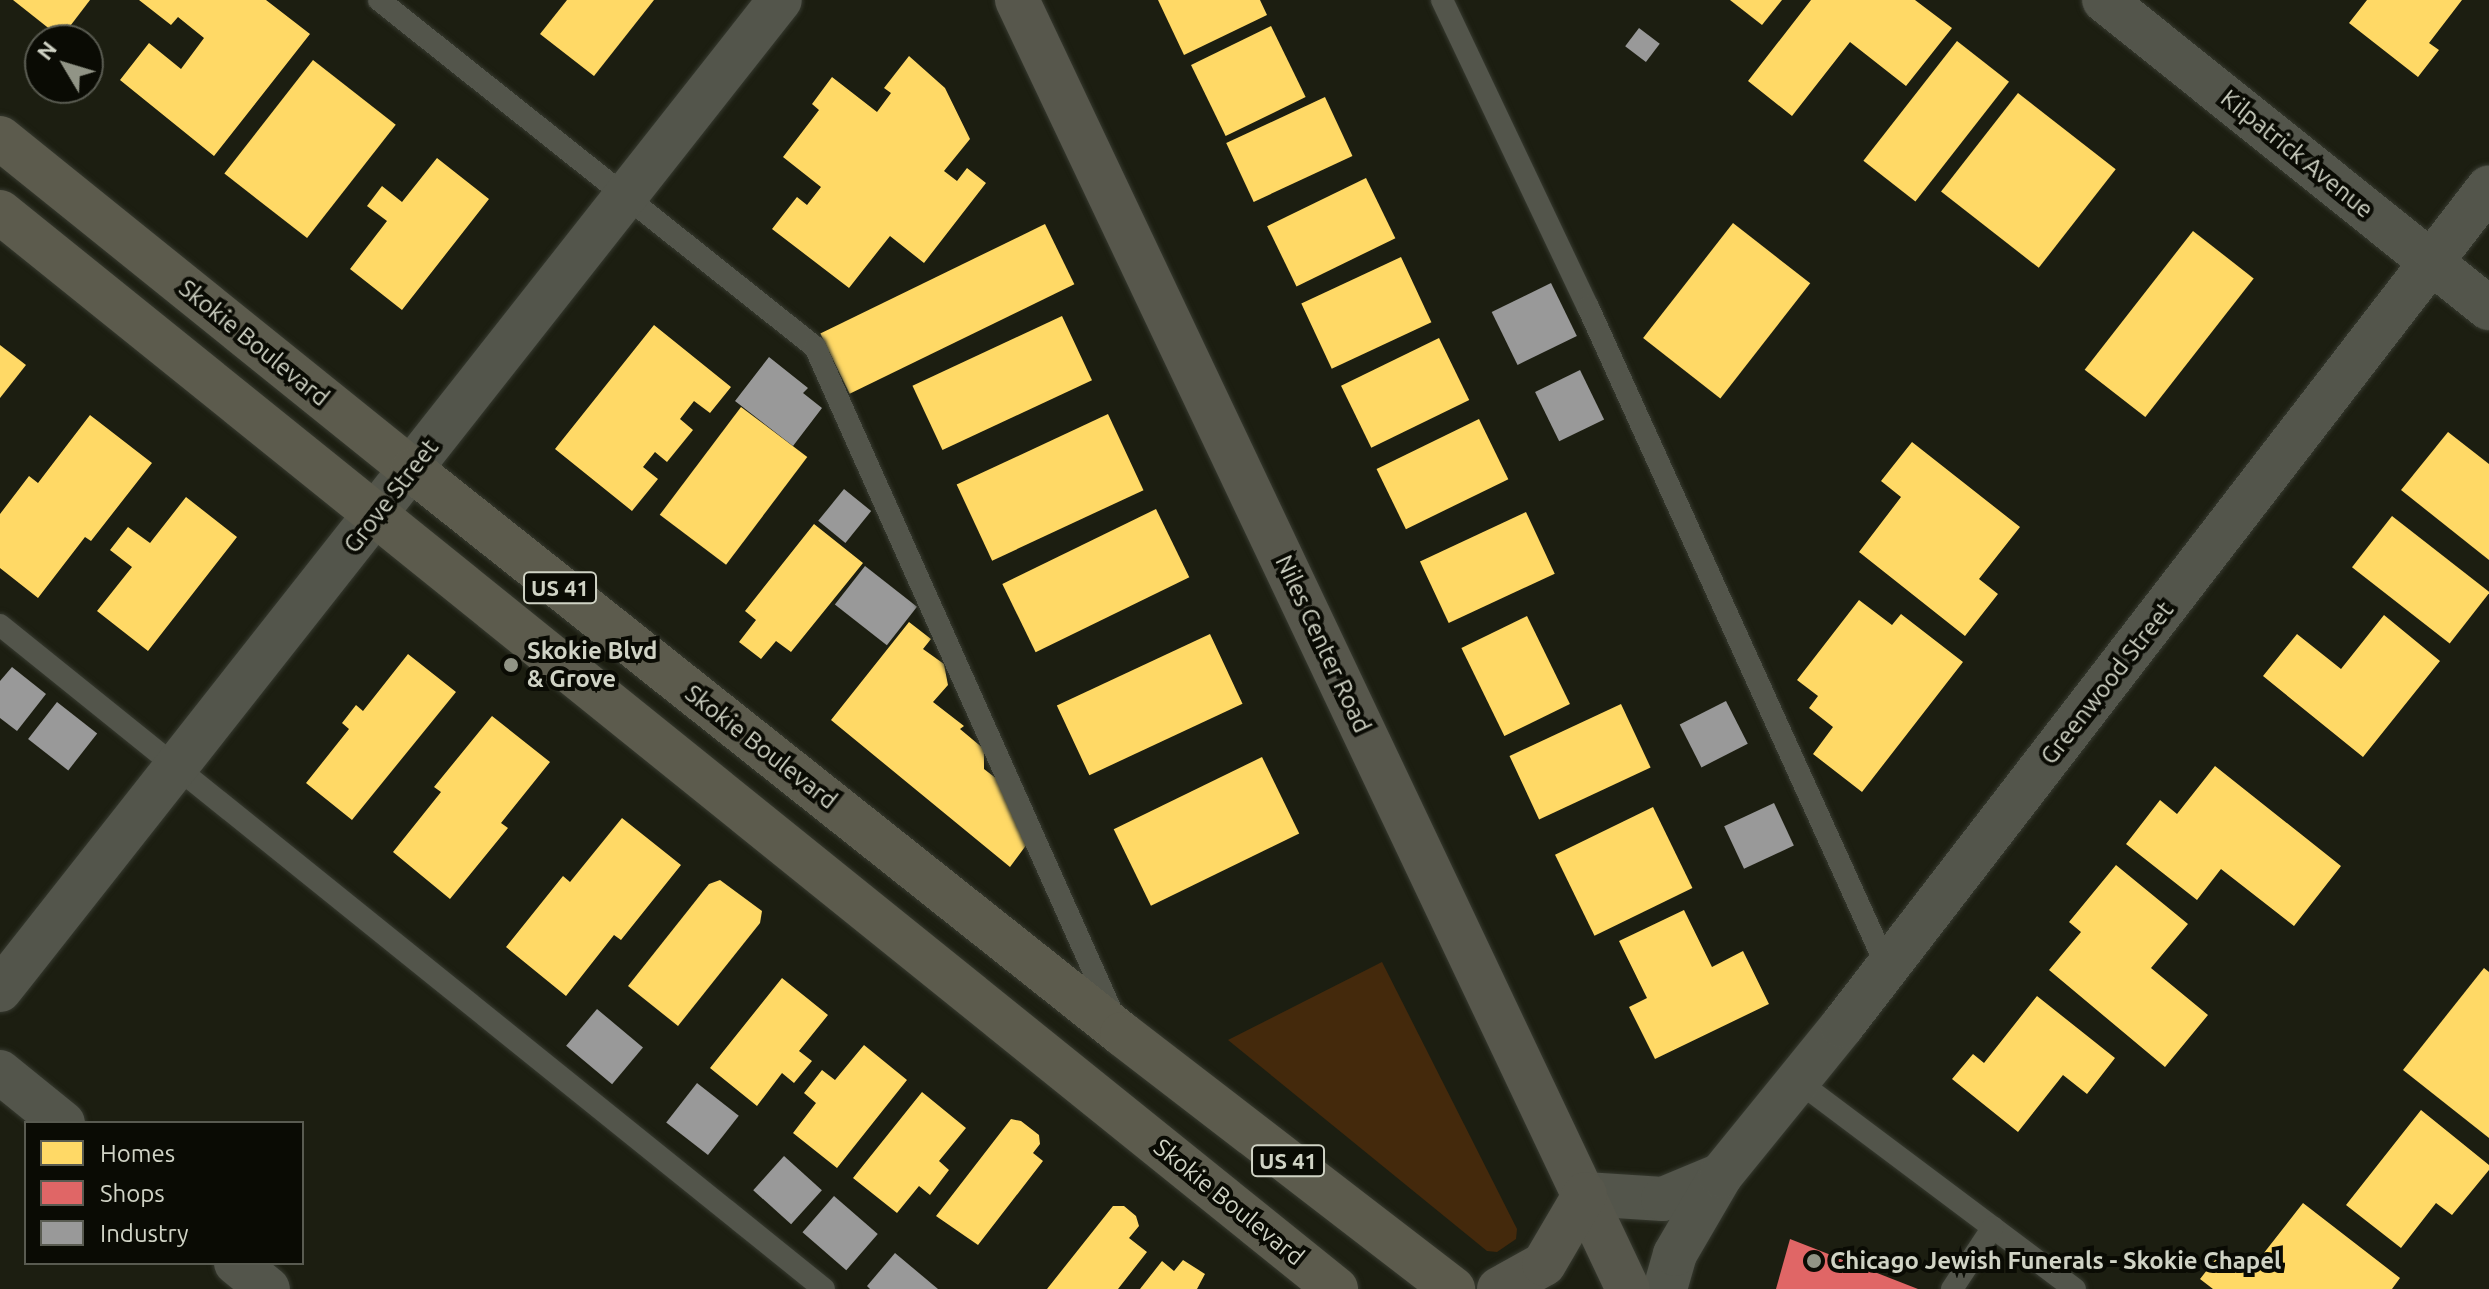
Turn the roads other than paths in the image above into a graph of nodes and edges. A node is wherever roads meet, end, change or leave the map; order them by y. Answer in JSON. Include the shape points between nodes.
{"nodes":[{"id":1,"x":379,"y":0,"type":"edge"},
{"id":2,"x":780,"y":0,"type":"edge"},
{"id":3,"x":1017,"y":0,"type":"edge"},
{"id":4,"x":1442,"y":0,"type":"edge"},
{"id":5,"x":2104,"y":0,"type":"edge"},
{"id":6,"x":0,"y":138,"type":"edge"},
{"id":7,"x":2489,"y":187,"type":"edge"},
{"id":8,"x":625,"y":197,"type":"junction"},
{"id":9,"x":0,"y":212,"type":"edge"},
{"id":10,"x":2431,"y":262,"type":"junction"},
{"id":11,"x":2489,"y":308,"type":"edge"},
{"id":12,"x":412,"y":470,"type":"junction"},
{"id":13,"x":377,"y":514,"type":"junction"},
{"id":14,"x":0,"y":625,"type":"edge"},
{"id":15,"x":176,"y":767,"type":"junction"},
{"id":16,"x":1887,"y":967,"type":"junction"},
{"id":17,"x":0,"y":990,"type":"edge"},
{"id":18,"x":1122,"y":1034,"type":"junction"},
{"id":19,"x":0,"y":1072,"type":"edge"},
{"id":20,"x":1799,"y":1082,"type":"junction"},
{"id":21,"x":61,"y":1121,"type":"edge"},
{"id":22,"x":1721,"y":1175,"type":"junction"},
{"id":23,"x":1585,"y":1194,"type":"junction"},
{"id":24,"x":1993,"y":1227,"type":"junction"},
{"id":25,"x":238,"y":1265,"type":"edge"},
{"id":26,"x":268,"y":1289,"type":"edge"},
{"id":27,"x":824,"y":1289,"type":"edge"},
{"id":28,"x":1336,"y":1289,"type":"edge"},
{"id":29,"x":1453,"y":1289,"type":"edge"},
{"id":30,"x":1499,"y":1289,"type":"edge"},
{"id":31,"x":1628,"y":1289,"type":"edge"},
{"id":32,"x":1665,"y":1289,"type":"edge"},
{"id":33,"x":1952,"y":1289,"type":"edge"},
{"id":34,"x":2075,"y":1289,"type":"edge"}],
"edges":[{"from":1,"to":8,"type":"lane"},
{"from":2,"to":8,"type":"street","name":"Grove Street"},
{"from":3,"to":23,"type":"main road","name":"Niles Center Road"},
{"from":4,"to":16,"type":"lane","via":[[1588,307]]},
{"from":5,"to":10,"type":"street","name":"Kilpatrick Avenue"},
{"from":6,"to":12,"type":"main road","name":"Skokie Boulevard","number":"US 41"},
{"from":7,"to":10,"type":"street","name":"Greenwood Street"},
{"from":8,"to":12,"type":"street","name":"Grove Street"},
{"from":8,"to":18,"type":"lane","via":[[815,347]]},
{"from":9,"to":13,"type":"main road","name":"Skokie Boulevard","number":"US 41"},
{"from":10,"to":11,"type":"street","name":"Kilpatrick Avenue"},
{"from":10,"to":16,"type":"street","name":"Greenwood Street"},
{"from":12,"to":13,"type":"street","name":"Grove Street"},
{"from":12,"to":18,"type":"main road","name":"Skokie Boulevard","number":"US 41"},
{"from":13,"to":15,"type":"street","name":"Grove Street"},
{"from":13,"to":28,"type":"main road","name":"Skokie Boulevard","number":"US 41"},
{"from":14,"to":15,"type":"lane"},
{"from":15,"to":17,"type":"street","name":"Grove Street"},
{"from":15,"to":27,"type":"lane"},
{"from":16,"to":20,"type":"street","name":"Greenwood Street"},
{"from":18,"to":29,"type":"main road","name":"Skokie Boulevard","number":"US 41"},
{"from":19,"to":21,"type":"street"},
{"from":20,"to":22,"type":"street","name":"Greenwood Street"},
{"from":20,"to":24,"type":"lane"},
{"from":22,"to":23,"type":"street","name":"Greenwood Street","via":[[1663,1199]]},
{"from":22,"to":32,"type":"street","name":"Greenwood Street","via":[[1675,1254]]},
{"from":23,"to":30,"type":"main road","via":[[1544,1264]]},
{"from":23,"to":31,"type":"main road","name":"Niles Center Road"},
{"from":24,"to":33,"type":"lane"},
{"from":24,"to":34,"type":"lane"},
{"from":25,"to":26,"type":"street"}]}
